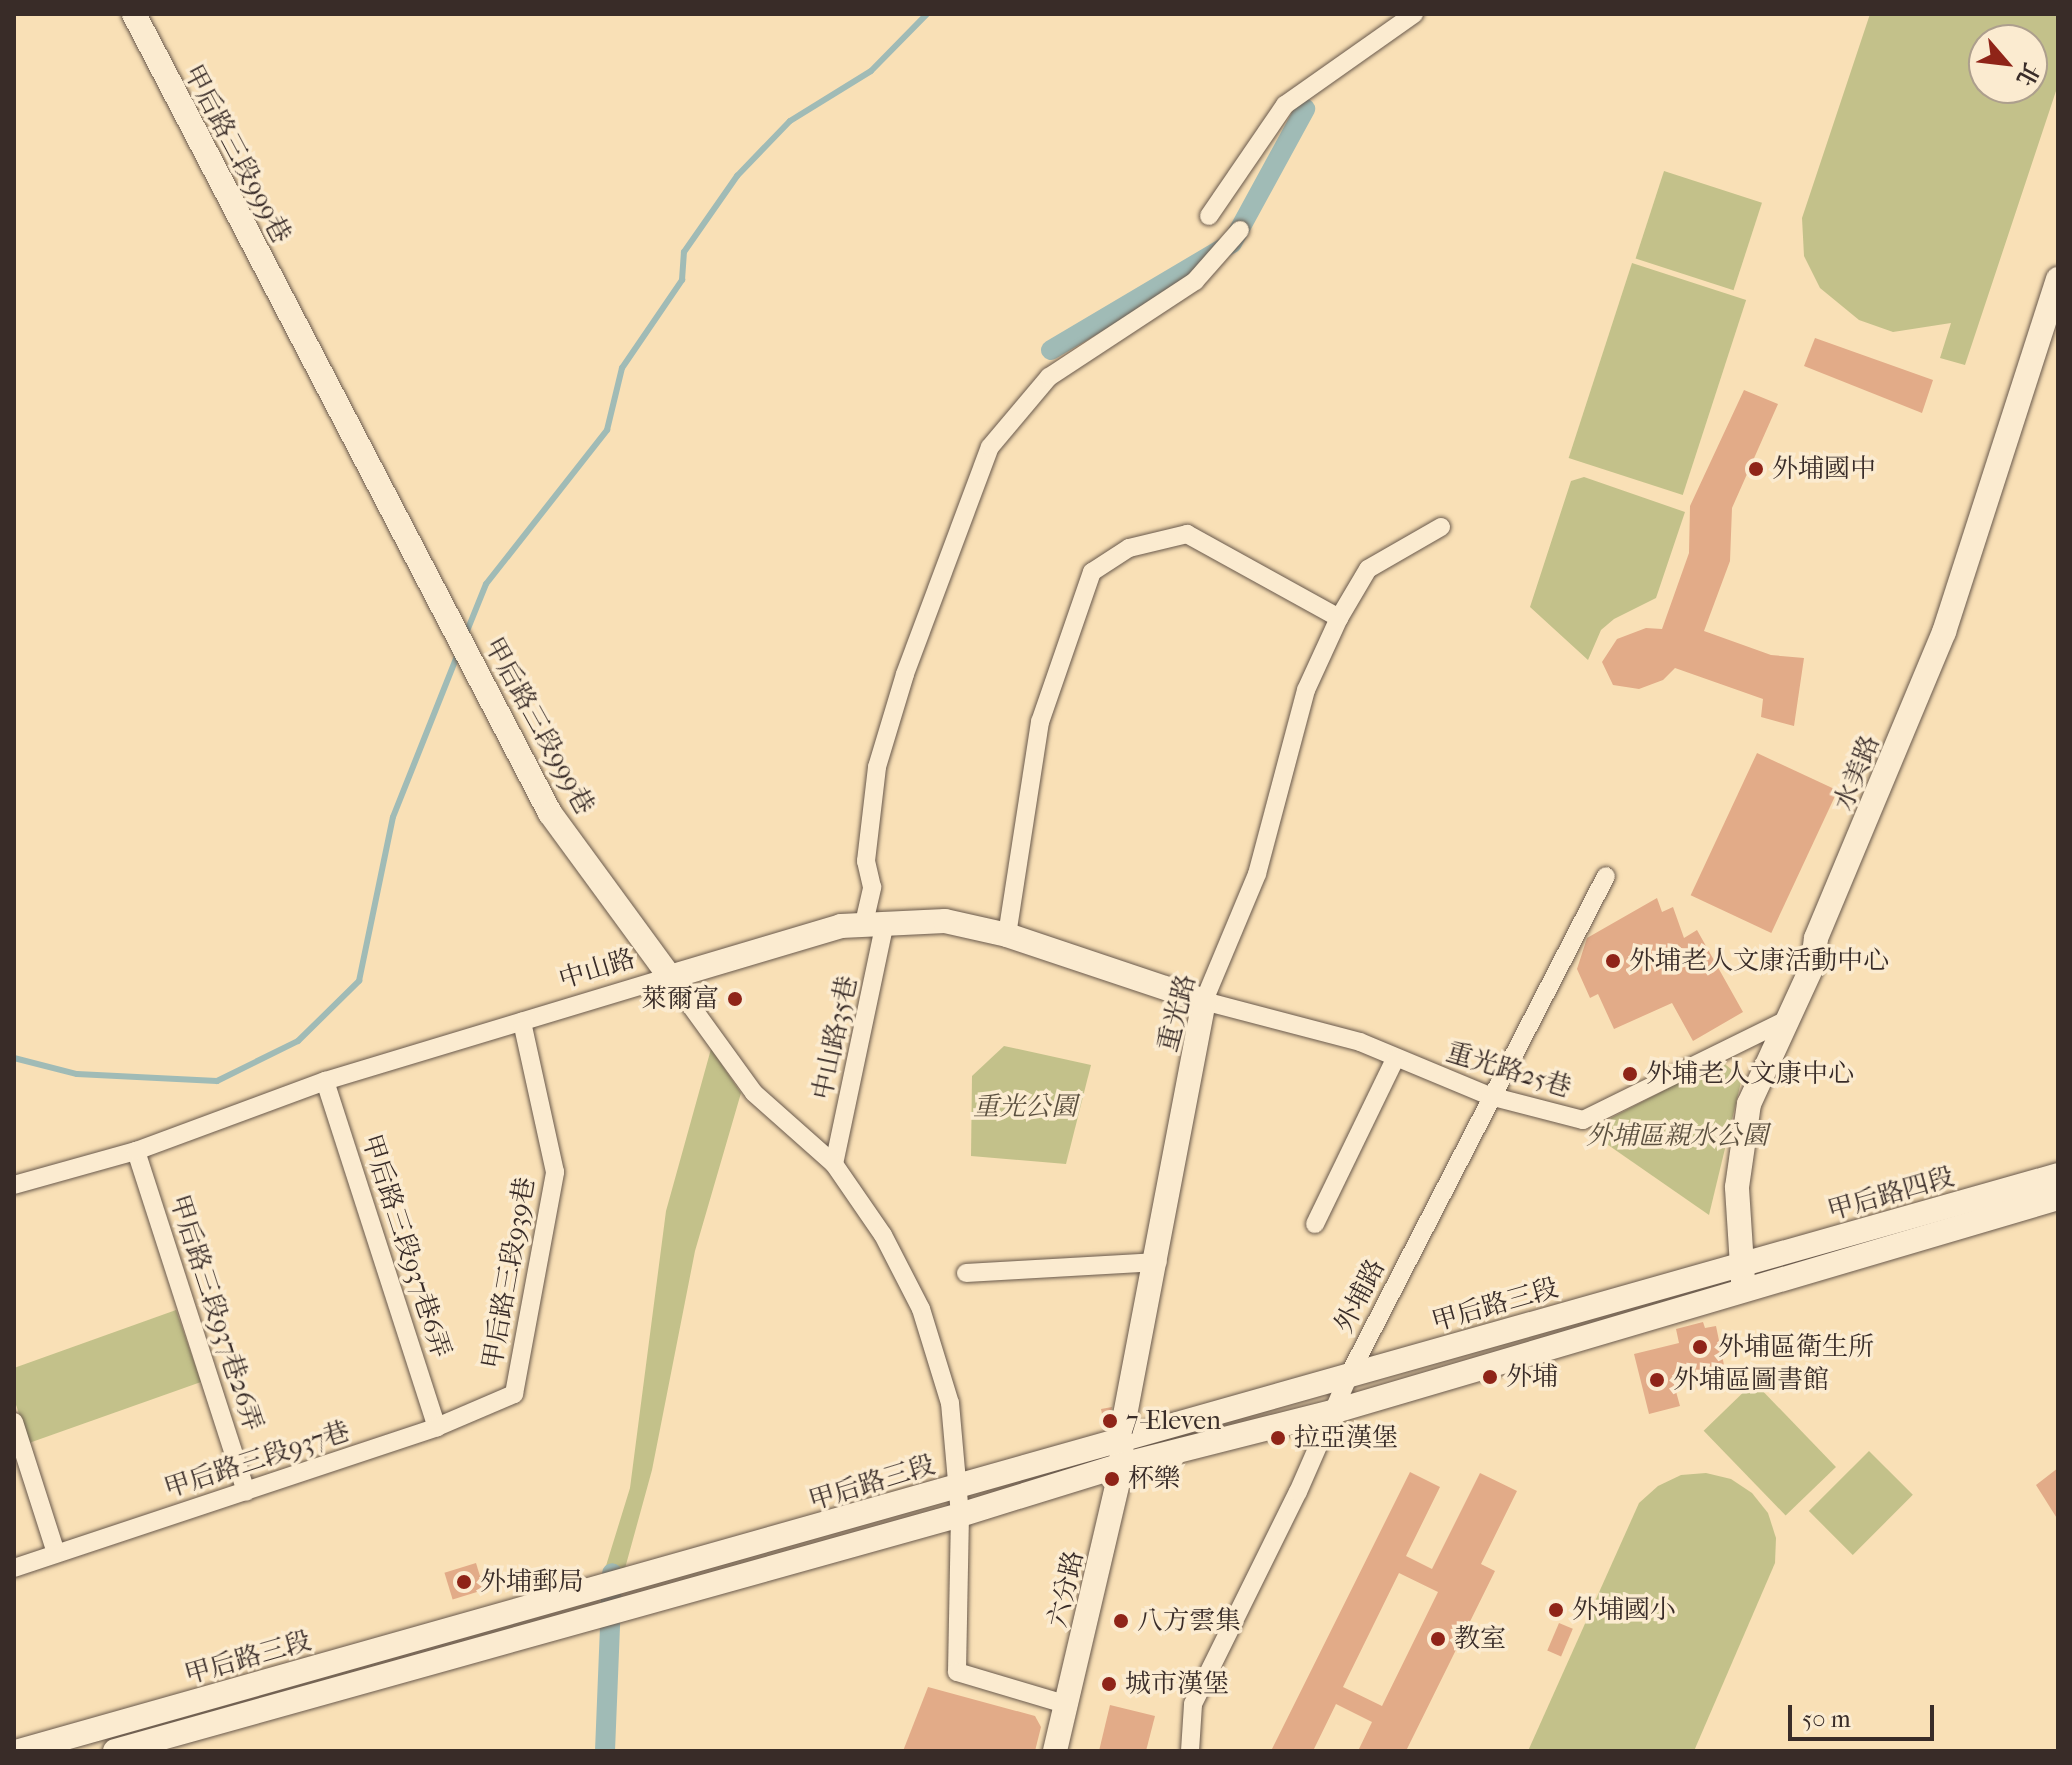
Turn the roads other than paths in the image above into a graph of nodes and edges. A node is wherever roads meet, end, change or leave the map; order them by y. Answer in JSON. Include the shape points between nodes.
{"nodes":[{"id":1,"x":134,"y":14,"type":"edge"},
{"id":2,"x":1414,"y":14,"type":"edge"},
{"id":3,"x":1209,"y":216,"type":"dead end"},
{"id":4,"x":1240,"y":230,"type":"dead end"},
{"id":5,"x":2058,"y":279,"type":"edge"},
{"id":6,"x":1441,"y":527,"type":"dead end"},
{"id":7,"x":1339,"y":618,"type":"junction"},
{"id":8,"x":1606,"y":876,"type":"dead end"},
{"id":9,"x":874,"y":922,"type":"junction"},
{"id":10,"x":1007,"y":935,"type":"junction"},
{"id":11,"x":670,"y":977,"type":"junction"},
{"id":12,"x":1204,"y":1001,"type":"junction"},
{"id":13,"x":1786,"y":1020,"type":"junction"},
{"id":14,"x":522,"y":1022,"type":"junction"},
{"id":15,"x":1395,"y":1059,"type":"junction"},
{"id":16,"x":325,"y":1081,"type":"junction"},
{"id":17,"x":1490,"y":1096,"type":"junction"},
{"id":18,"x":136,"y":1151,"type":"junction"},
{"id":19,"x":834,"y":1164,"type":"junction"},
{"id":20,"x":2058,"y":1175,"type":"edge"},
{"id":21,"x":14,"y":1185,"type":"edge"},
{"id":22,"x":2058,"y":1198,"type":"edge"},
{"id":23,"x":1315,"y":1224,"type":"dead end"},
{"id":24,"x":1158,"y":1262,"type":"junction"},
{"id":25,"x":1739,"y":1266,"type":"junction"},
{"id":26,"x":966,"y":1273,"type":"dead end"},
{"id":27,"x":1745,"y":1290,"type":"junction"},
{"id":28,"x":1349,"y":1375,"type":"junction"},
{"id":29,"x":514,"y":1394,"type":"joint"},
{"id":30,"x":1332,"y":1412,"type":"junction"},
{"id":31,"x":14,"y":1422,"type":"edge"},
{"id":32,"x":437,"y":1427,"type":"junction"},
{"id":33,"x":1121,"y":1438,"type":"junction"},
{"id":34,"x":1122,"y":1465,"type":"junction"},
{"id":35,"x":955,"y":1488,"type":"junction"},
{"id":36,"x":246,"y":1492,"type":"junction"},
{"id":37,"x":960,"y":1515,"type":"junction"},
{"id":38,"x":56,"y":1553,"type":"junction"},
{"id":39,"x":14,"y":1568,"type":"edge"},
{"id":40,"x":1068,"y":1705,"type":"junction"},
{"id":41,"x":19,"y":1751,"type":"edge"},
{"id":42,"x":115,"y":1751,"type":"edge"},
{"id":43,"x":1055,"y":1751,"type":"edge"},
{"id":44,"x":1190,"y":1751,"type":"edge"}],
"edges":[{"from":1,"to":11,"type":"street","name":"甲后路三段999巷","via":[[550,813]]},
{"from":2,"to":3,"type":"street","via":[[1285,105]]},
{"from":4,"to":9,"type":"street","name":"中山路35巷","via":[[1195,281],[1049,377],[990,447],[905,674],[877,767],[866,861]]},
{"from":5,"to":13,"type":"street","name":"水美路","via":[[1944,632]]},
{"from":6,"to":7,"type":"street","name":"重光路","via":[[1368,569]]},
{"from":7,"to":10,"type":"street","via":[[1187,534],[1129,548],[1092,572],[1040,722]]},
{"from":7,"to":12,"type":"street","name":"重光路","via":[[1306,690],[1257,874]]},
{"from":8,"to":17,"type":"street","name":"外埔路"},
{"from":9,"to":10,"type":"street","name":"中山路","via":[[945,921]]},
{"from":9,"to":11,"type":"street","name":"中山路"},
{"from":9,"to":19,"type":"street","name":"中山路35巷"},
{"from":10,"to":12,"type":"street","name":"中山路"},
{"from":11,"to":14,"type":"street","name":"中山路"},
{"from":11,"to":19,"type":"street","name":"甲后路三段999巷","via":[[754,1093]]},
{"from":12,"to":15,"type":"street","name":"重光路25巷","via":[[1360,1042]]},
{"from":12,"to":24,"type":"street","name":"重光路"},
{"from":13,"to":17,"type":"street","name":"重光路25巷","via":[[1583,1120]]},
{"from":13,"to":25,"type":"street","name":"水美路","via":[[1749,1104],[1737,1187]]},
{"from":14,"to":16,"type":"street","name":"中山路"},
{"from":14,"to":29,"type":"street","name":"甲后路三段939巷","via":[[555,1172]]},
{"from":15,"to":17,"type":"street","name":"重光路25巷"},
{"from":15,"to":23,"type":"street"},
{"from":16,"to":18,"type":"street","name":"中山路"},
{"from":16,"to":32,"type":"street","name":"甲后路三段937巷6弄"},
{"from":17,"to":28,"type":"street","name":"外埔路"},
{"from":18,"to":21,"type":"street","name":"中山路"},
{"from":18,"to":36,"type":"street","name":"甲后路三段937巷26弄"},
{"from":19,"to":35,"type":"street","name":"甲后路三段999巷","via":[[883,1235],[921,1309],[950,1403]]},
{"from":20,"to":25,"type":"street","name":"甲后路四段"},
{"from":22,"to":27,"type":"street","name":"甲后路四段"},
{"from":24,"to":26,"type":"street"},
{"from":24,"to":33,"type":"street","name":"重光路"},
{"from":25,"to":27,"type":"street","name":"水美路"},
{"from":25,"to":28,"type":"street","name":"甲后路三段"},
{"from":27,"to":30,"type":"street","name":"甲后路三段"},
{"from":28,"to":30,"type":"street","name":"外埔路"},
{"from":28,"to":33,"type":"street","name":"甲后路三段"},
{"from":29,"to":32,"type":"street","name":"甲后路三段937巷"},
{"from":30,"to":34,"type":"street","name":"甲后路三段"},
{"from":30,"to":44,"type":"street","name":"外埔路","via":[[1193,1704]]},
{"from":31,"to":38,"type":"street"},
{"from":32,"to":36,"type":"street","name":"甲后路三段937巷"},
{"from":33,"to":34,"type":"street","name":"六分路"},
{"from":33,"to":35,"type":"street","name":"甲后路三段"},
{"from":34,"to":37,"type":"street","name":"甲后路三段"},
{"from":34,"to":40,"type":"street","name":"六分路"},
{"from":35,"to":37,"type":"street","name":"甲后路三段999巷"},
{"from":35,"to":41,"type":"street","name":"甲后路三段"},
{"from":36,"to":38,"type":"street","name":"甲后路三段937巷"},
{"from":37,"to":40,"type":"street","name":"甲后路三段999巷","via":[[957,1672]]},
{"from":37,"to":42,"type":"street","name":"甲后路三段"},
{"from":38,"to":39,"type":"street","name":"甲后路三段937巷"},
{"from":40,"to":43,"type":"street","name":"六分路"}]}
